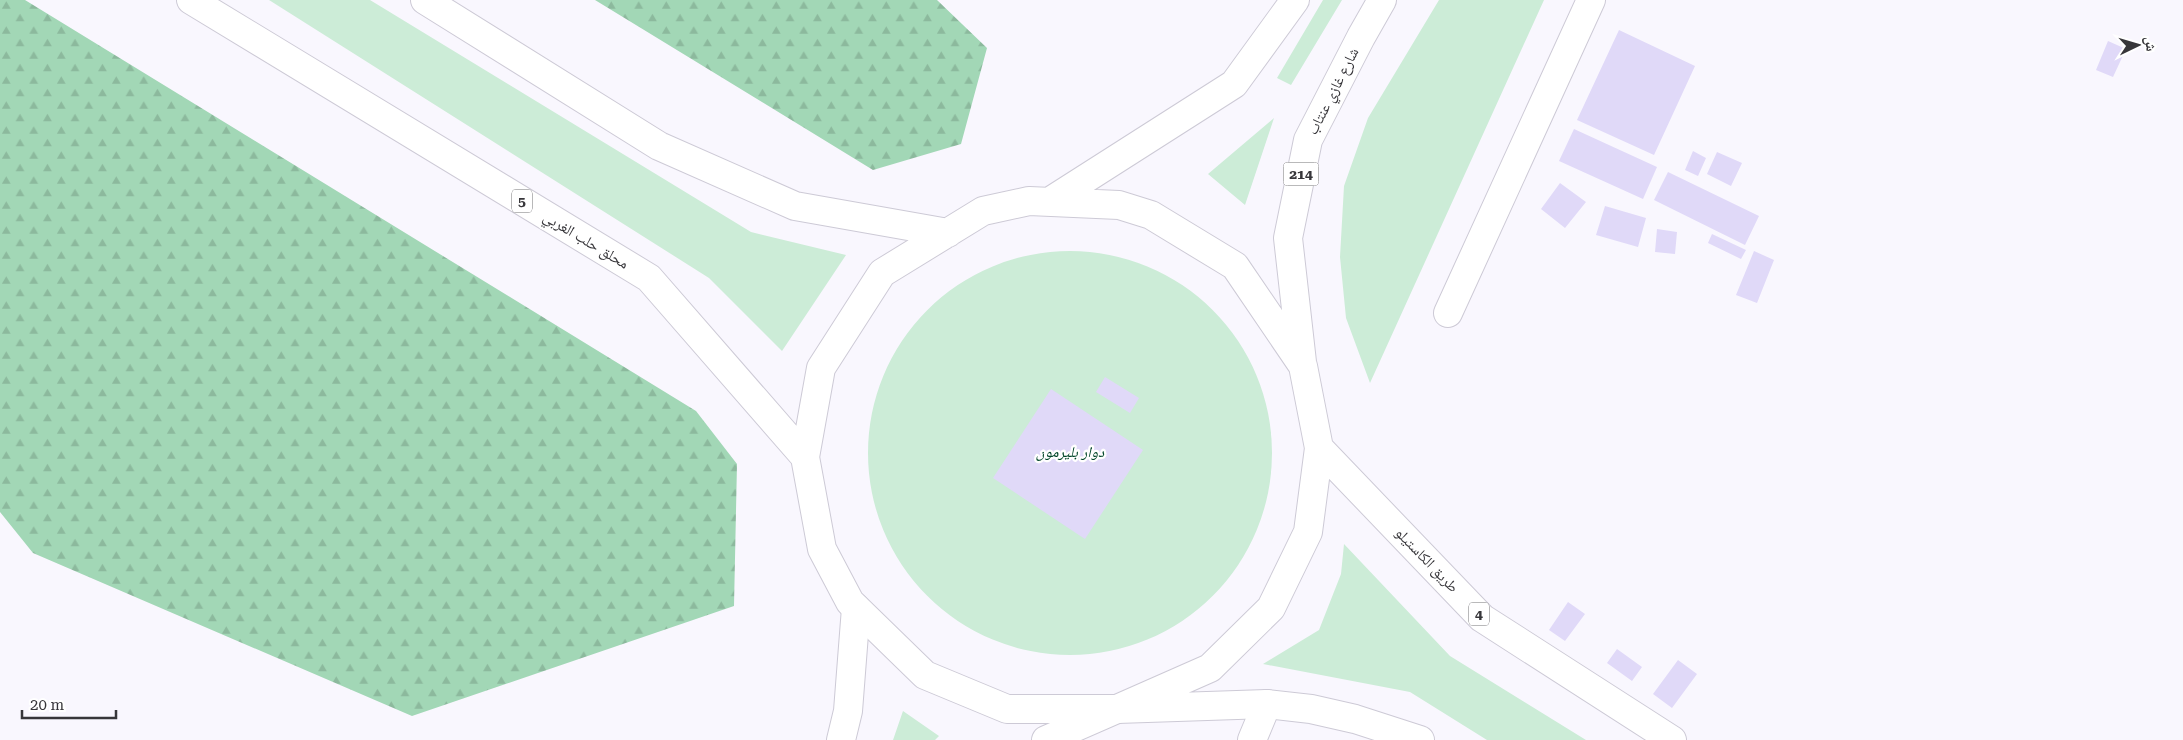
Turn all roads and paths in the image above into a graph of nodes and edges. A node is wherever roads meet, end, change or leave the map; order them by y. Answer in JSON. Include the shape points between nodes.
{"nodes":[{"id":1,"x":192,"y":0,"type":"edge"},
{"id":2,"x":425,"y":0,"type":"edge"},
{"id":3,"x":1295,"y":0,"type":"edge"},
{"id":4,"x":1382,"y":0,"type":"edge"},
{"id":5,"x":1591,"y":0,"type":"edge"},
{"id":6,"x":1049,"y":202,"type":"junction"},
{"id":7,"x":948,"y":233,"type":"junction"},
{"id":8,"x":1448,"y":313,"type":"dead end"},
{"id":9,"x":1303,"y":366,"type":"junction"},
{"id":10,"x":1319,"y":448,"type":"junction"},
{"id":11,"x":806,"y":457,"type":"junction"},
{"id":12,"x":856,"y":608,"type":"junction"},
{"id":13,"x":1267,"y":704,"type":"junction"},
{"id":14,"x":1117,"y":709,"type":"junction"},
{"id":15,"x":841,"y":740,"type":"edge"},
{"id":16,"x":1046,"y":740,"type":"edge"},
{"id":17,"x":1252,"y":740,"type":"edge"},
{"id":18,"x":1420,"y":740,"type":"edge"},
{"id":19,"x":1672,"y":740,"type":"edge"}],
"edges":[{"from":1,"to":11,"type":"main road","name":"محلق حلب الغربي","number":"5","via":[[649,278]]},
{"from":2,"to":7,"type":"main road","via":[[659,146],[794,206]]},
{"from":3,"to":6,"type":"main road","via":[[1234,84]]},
{"from":4,"to":9,"type":"main road","name":"شارع غازي عنتاب","number":"214","via":[[1308,140],[1288,238]]},
{"from":5,"to":8,"type":"main road"},
{"from":6,"to":7,"type":"main road","via":[[1030,201],[983,212]]},
{"from":6,"to":9,"type":"main road","via":[[1119,205],[1151,215],[1235,266]]},
{"from":7,"to":11,"type":"main road","via":[[882,273],[821,368]]},
{"from":9,"to":10,"type":"main road","name":"شارع غازي عنتاب"},
{"from":10,"to":14,"type":"main road","via":[[1308,532],[1270,608],[1210,668]]},
{"from":10,"to":19,"type":"main road","name":"طريق الكاستيلو","number":"4","via":[[1482,618]]},
{"from":11,"to":12,"type":"main road","via":[[822,549]]},
{"from":12,"to":14,"type":"main road","via":[[925,675],[1007,709]]},
{"from":12,"to":15,"type":"main road","via":[[848,711]]},
{"from":13,"to":14,"type":"main road"},
{"from":13,"to":17,"type":"main road"},
{"from":13,"to":18,"type":"main road","via":[[1355,719]]},
{"from":14,"to":16,"type":"main road"}]}
